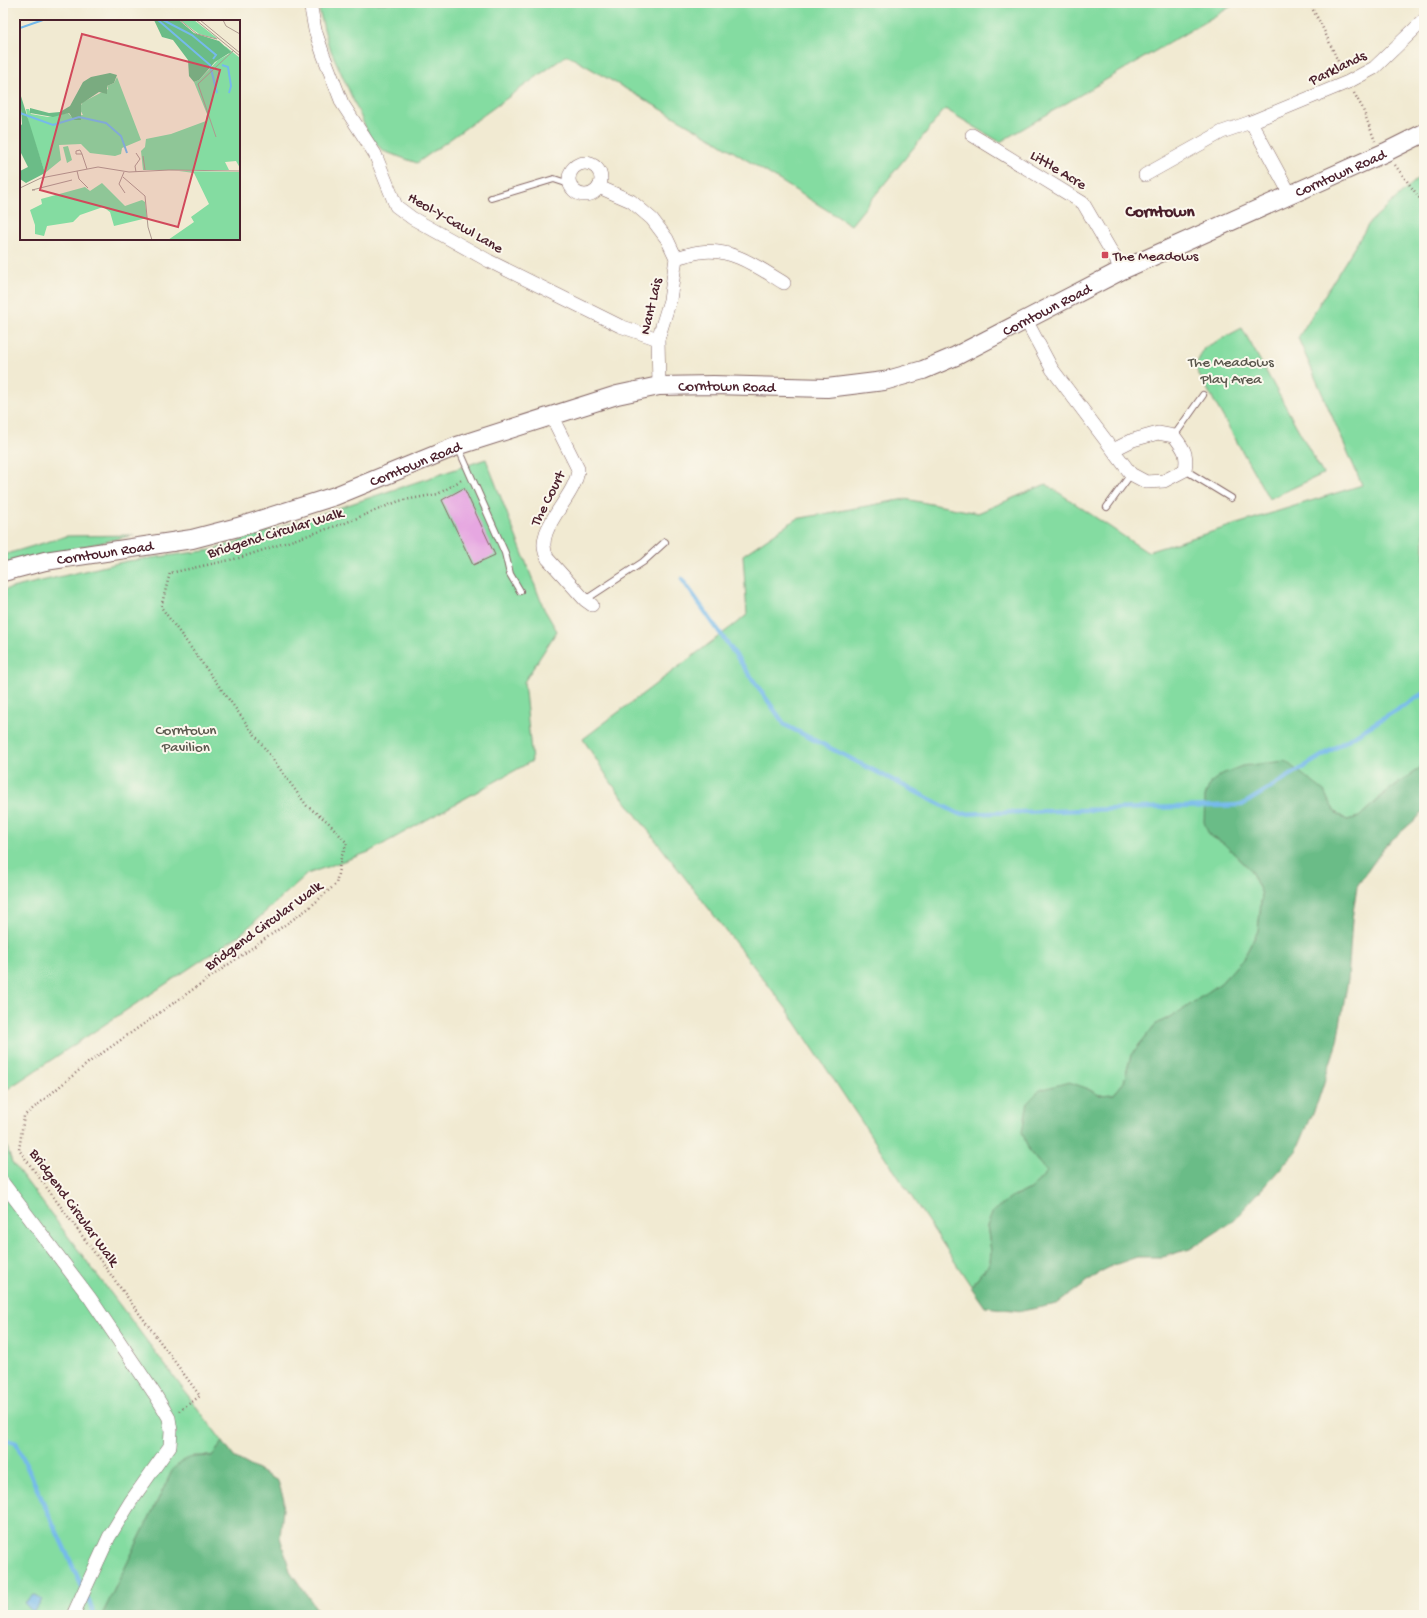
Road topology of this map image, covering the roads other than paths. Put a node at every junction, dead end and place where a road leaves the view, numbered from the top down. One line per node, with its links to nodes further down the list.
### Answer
1 (310, 3): 15 (street, Heol-Y-Cawl Lane)
2 (1424, 20): 3 (street, Parklands)
3 (1251, 122): 6 (street, Parklands); 9 (street)
4 (1424, 133): 9 (main road, Corntown Road)
5 (972, 135): 12 (street, Little Acre)
6 (1145, 175)
7 (570, 184): 8 (street); 8 (street); 10 (lane)
8 (599, 187): 11 (street)
9 (1290, 194): 12 (main road, Corntown Road)
10 (491, 198)
11 (676, 258): 13 (street); 15 (street, Nant Lais)
12 (1122, 270): 14 (main road, Corntown Road)
13 (784, 283)
14 (1026, 320): 16 (main road, Corntown Road); 21 (street)
15 (658, 339): 16 (street, Nant Lais)
16 (659, 386): 18 (main road, Corntown Road)
17 (1203, 395): 19 (lane)
18 (552, 417): 20 (main road, Corntown Road); 29 (street, The Court)
19 (1174, 436): 21 (street); 22 (street)
20 (457, 446): 27 (main road, Corntown Road); 28 (lane)
21 (1114, 450): 23 (street)
22 (1185, 470): 23 (street); 24 (lane)
23 (1131, 474): 25 (lane)
24 (1231, 498)
25 (1107, 507)
26 (665, 542): 29 (lane)
27 (3, 572)
28 (520, 591)
29 (588, 603)
30 (3, 1183): 31 (street)
31 (73, 1615)

